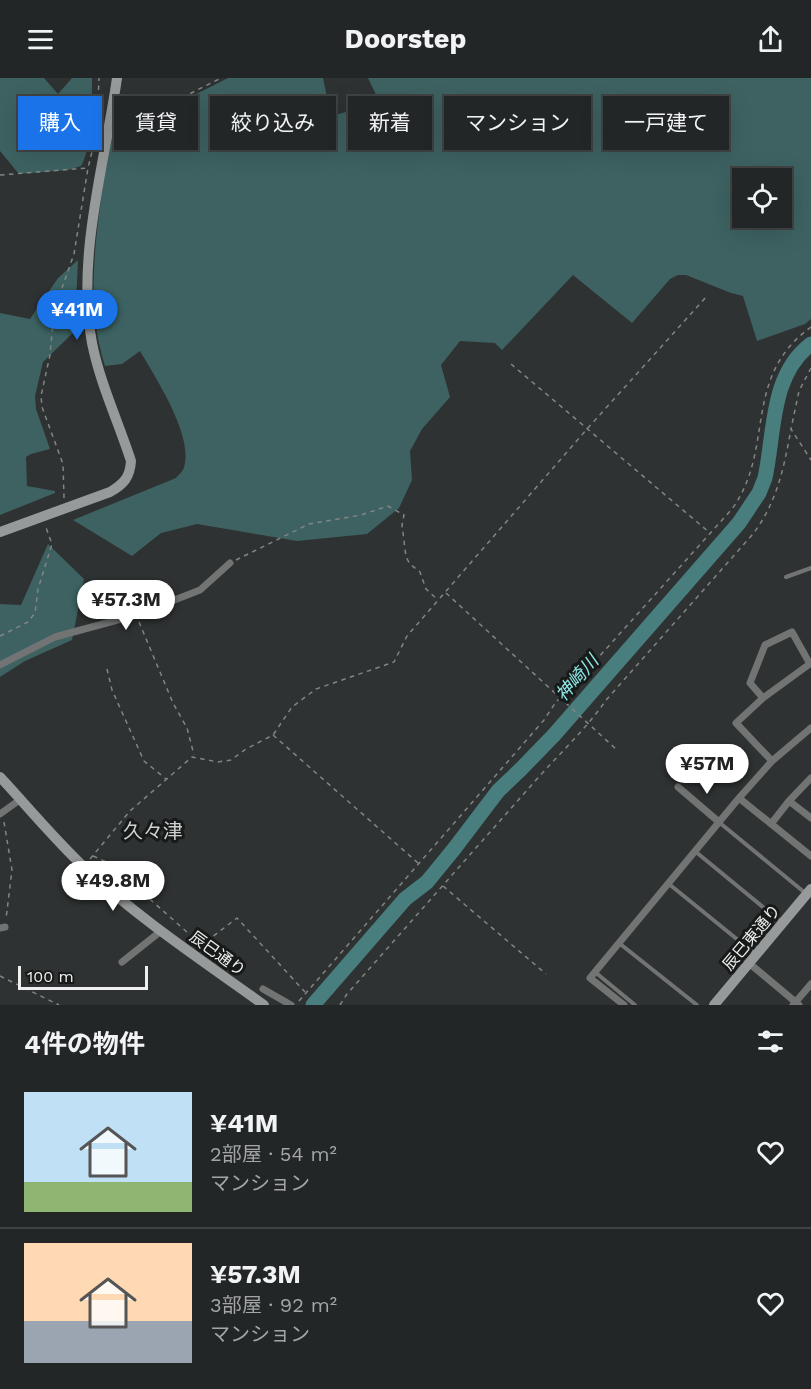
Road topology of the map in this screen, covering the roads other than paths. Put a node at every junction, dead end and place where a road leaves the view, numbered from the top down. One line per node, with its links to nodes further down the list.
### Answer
1 (117, 78): 2 (street)
2 (0, 532)
3 (230, 563): 7 (street)
4 (811, 568): 5 (lane)
5 (786, 577)
6 (810, 664): 8 (street); 8 (street)
7 (0, 665)
8 (763, 698): 10 (street)
9 (811, 728): 10 (street)
10 (772, 761): 14 (street)
11 (0, 777): 15 (street, 辰巳通り)
12 (811, 778): 16 (street)
13 (678, 787): 19 (street)
14 (739, 798): 19 (street); 20 (street)
15 (21, 799): 17 (street); 26 (street, 辰巳通り)
16 (789, 801): 18 (street); 20 (street)
17 (1, 813)
18 (811, 819)
19 (719, 822): 21 (street); 24 (lane)
20 (771, 824): 22 (street)
21 (695, 851): 23 (street); 25 (lane)
22 (811, 856)
23 (669, 883): 27 (street); 28 (lane)
24 (809, 892): 25 (street, 辰巳東通り)
25 (782, 923): 28 (street, 辰巳東通り)
26 (161, 931): 29 (street); 34 (street, 辰巳通り)
27 (619, 943): 30 (street); 38 (lane)
28 (752, 959): 33 (street); 39 (street, 辰巳東通り)
29 (122, 962)
30 (595, 972): 36 (street); 37 (lane)
31 (811, 984): 33 (street)
32 (263, 989): 35 (street)
33 (796, 1004)
34 (264, 1005)
35 (291, 1005)
36 (624, 1005)
37 (635, 1005)
38 (697, 1005)
39 (714, 1005)

